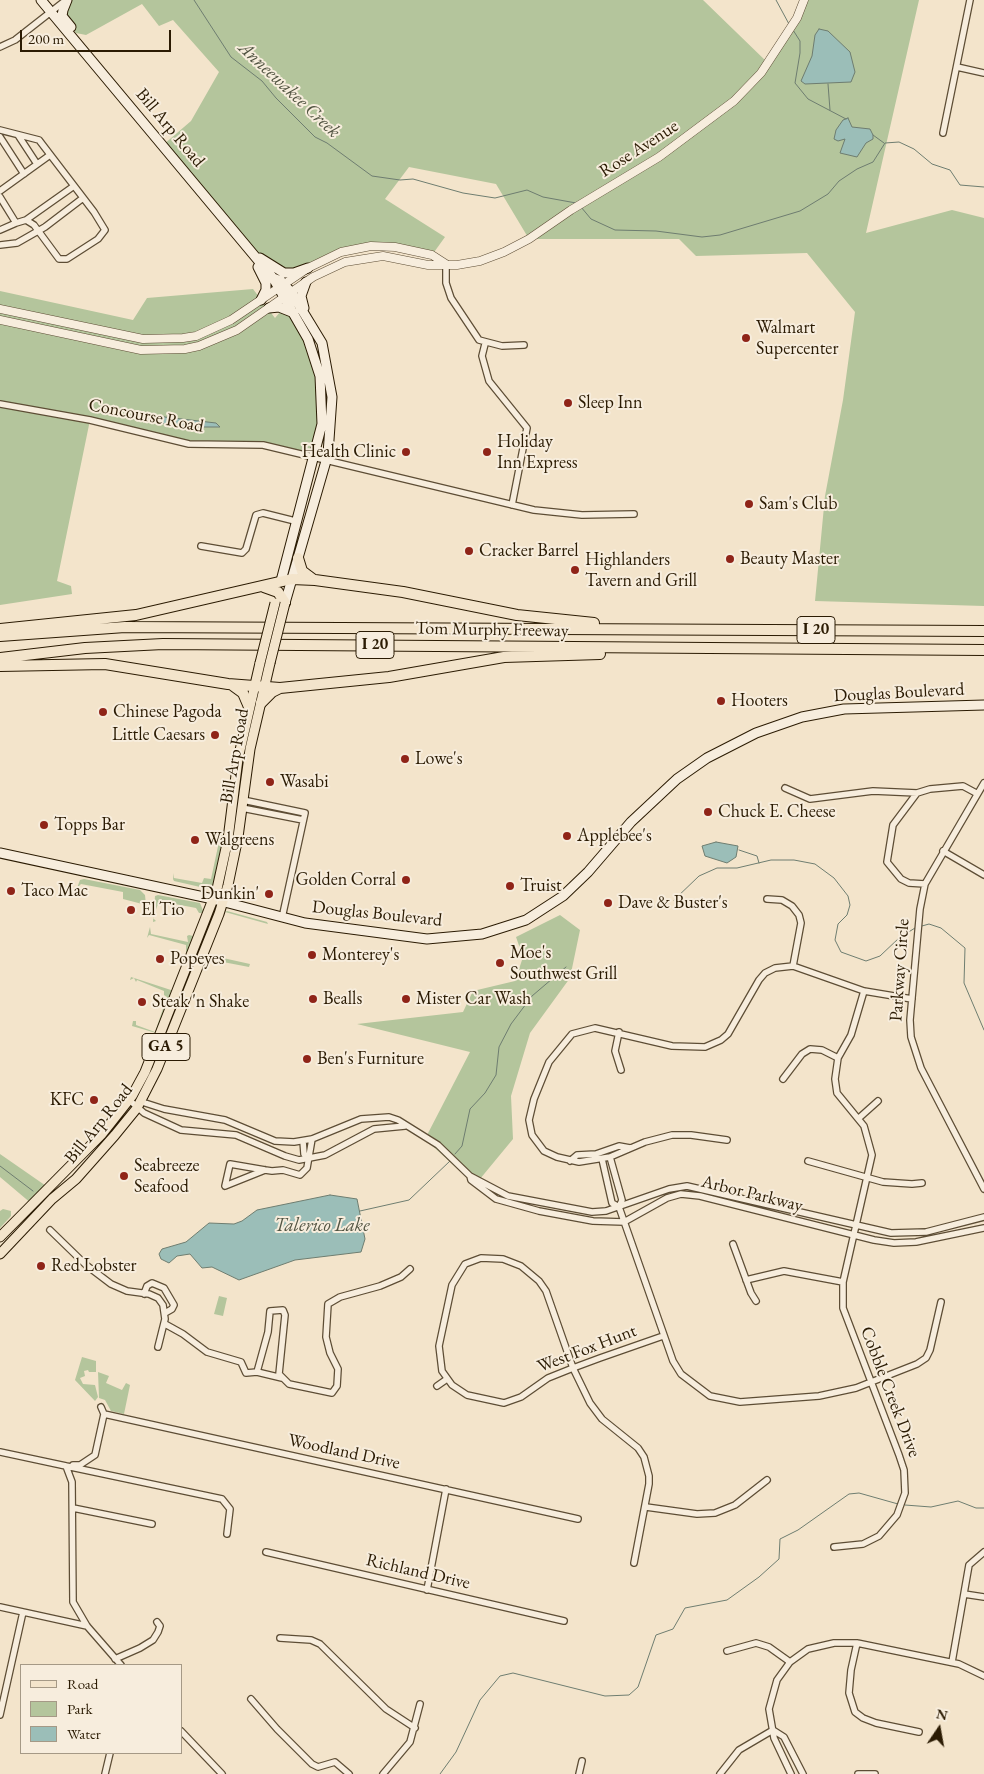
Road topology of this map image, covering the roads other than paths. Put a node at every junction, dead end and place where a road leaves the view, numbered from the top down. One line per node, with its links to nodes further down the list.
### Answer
1 (41, 0): 5 (main road, Bill Arp Road / GA 5)
2 (66, 0): 5 (street); 6 (main road)
3 (804, 0): 28 (street, Rose Avenue)
4 (970, 0): 8 (street)
5 (51, 12): 6 (main road, Bill Arp Road / GA 5); 7 (street)
6 (78, 45): 23 (main road, Bill Arp Road / GA 5)
7 (0, 47)
8 (957, 67): 9 (street); 11 (street)
9 (984, 73)
10 (0, 130): 12 (street)
11 (943, 133)
12 (18, 135): 14 (street); 15 (street)
13 (0, 136): 16 (street)
14 (50, 155): 15 (street); 17 (street)
15 (37, 164): 16 (street)
16 (24, 174): 18 (street)
17 (74, 186): 20 (street); 21 (street)
18 (0, 191)
19 (0, 197): 22 (street)
20 (83, 198): 25 (street); 25 (street)
21 (26, 220): 22 (street); 25 (street)
22 (16, 223): 24 (street)
23 (228, 224): 27 (main road, Bill Arp Road / GA 5); 33 (main road)
24 (0, 230)
25 (38, 230): 26 (street)
26 (0, 245)
27 (254, 254): 29 (main road); 31 (main road, Bill Arp Road / GA 5)
28 (446, 264): 29 (street, Rose Avenue); 30 (street, Rose Avenue); 39 (street)
29 (308, 268): 31 (street, Rose Avenue)
30 (306, 282): 32 (street, Rose Avenue); 37 (main road)
31 (281, 287): 32 (main road, Bill Arp Road / GA 5); 33 (street, Rose Avenue)
32 (288, 294): 34 (street, Rose Avenue); 36 (main road, Bill Arp Road / GA 5); 37 (main road, Bill Arp Road / GA 5)
33 (261, 300): 35 (street, Rose Avenue)
34 (269, 308): 36 (main road); 38 (street, Rose Avenue)
35 (0, 309)
36 (294, 313): 42 (main road, Bill Arp Road / GA 5)
37 (307, 318): 43 (main road, Bill Arp Road / GA 5)
38 (0, 320)
39 (485, 344): 40 (street); 44 (street)
40 (524, 345)
41 (0, 404): 42 (street, Concourse Road)
42 (315, 459): 43 (street, Concourse Road); 46 (main road, Bill Arp Road / GA 5)
43 (325, 462): 44 (street, Concourse Road); 48 (main road, Bill Arp Road / GA 5)
44 (512, 505): 45 (street, Concourse Road)
45 (634, 514)
46 (296, 521): 47 (street); 51 (main road, Bill Arp Road / GA 5)
47 (201, 546)
48 (298, 558): 49 (main road, Bill Arp Road / GA 5); 50 (highway)
49 (292, 579): 50 (highway); 51 (highway); 54 (main road, Bill Arp Road / GA 5)
50 (315, 580): 56 (highway)
51 (281, 581): 52 (highway); 53 (main road, Bill Arp Road / GA 5)
52 (264, 586): 53 (highway); 55 (highway)
53 (278, 592): 54 (highway)
54 (280, 603): 64 (main road, Bill Arp Road / GA 5, bridge); 64 (main road, Bill Arp Road / GA 5, bridge)
55 (0, 629)
56 (647, 629): 57 (highway, Tom Murphy Freeway / I 20); 58 (highway, Tom Murphy Freeway / I 20)
57 (984, 631)
58 (0, 636)
59 (750, 649): 60 (highway, Tom Murphy Freeway / I 20); 61 (highway, Tom Murphy Freeway / I 20); 65 (highway)
60 (984, 650)
61 (0, 658)
62 (0, 666): 63 (highway)
63 (228, 684): 64 (highway); 68 (highway)
64 (259, 687): 65 (highway); 66 (main road, Bill Arp Road / GA 5); 68 (main road, Bill Arp Road / GA 5)
65 (280, 688): 66 (highway)
66 (261, 703): 73 (main road, Bill Arp Road / GA 5)
67 (984, 705): 82 (main road, Douglas Boulevard)
68 (250, 707): 79 (main road, Bill Arp Road / GA 5)
69 (984, 783): 72 (street, Parkway Circle)
70 (785, 788): 71 (street)
71 (917, 793): 72 (street); 78 (street)
72 (976, 793): 75 (street, Parkway Circle)
73 (242, 804): 74 (street); 74 (street); 81 (main road, Bill Arp Road / GA 5)
74 (303, 820): 82 (street)
75 (943, 851): 77 (street); 78 (street, Parkway Circle)
76 (0, 853): 79 (main road, Douglas Boulevard)
77 (984, 875)
78 (924, 884): 85 (street, Parkway Circle)
79 (213, 899): 81 (main road, Douglas Boulevard); 91 (main road, Bill Arp Road / GA 5)
80 (767, 899): 83 (street)
81 (223, 902): 82 (main road, Douglas Boulevard); 91 (main road, Bill Arp Road / GA 5)
82 (282, 918)
83 (793, 966): 84 (street); 86 (street)
84 (864, 991): 85 (street); 87 (street)
85 (912, 998): 107 (street, Parkway Circle)
86 (619, 1032): 88 (street); 101 (street)
87 (838, 1058): 89 (street); 92 (street, Cobble Creek Drive)
88 (621, 1070)
89 (784, 1079)
90 (878, 1101): 92 (street)
91 (134, 1102): 96 (street, Arbor Parkway); 99 (street); 108 (main road, Bill Arp Road / GA 5); 111 (main road, Bill Arp Road / GA 5)
92 (859, 1118): 105 (street, Cobble Creek Drive)
93 (405, 1126): 94 (street, Arbor Parkway); 99 (street); 104 (street, Arbor Parkway)
94 (312, 1139): 96 (street, Arbor Parkway); 99 (street)
95 (727, 1140): 97 (street)
96 (303, 1141): 99 (street)
97 (630, 1148): 98 (street); 101 (street)
98 (610, 1157): 100 (street); 109 (street)
99 (309, 1159): 103 (street)
100 (602, 1159): 101 (street); 109 (street)
101 (570, 1161)
102 (808, 1161): 105 (street)
103 (265, 1170): 103 (street)
104 (470, 1176): 109 (street, Arbor Parkway); 112 (street, Arbor Parkway)
105 (868, 1177): 106 (street); 113 (street, Cobble Creek Drive)
106 (922, 1183)
107 (984, 1189)
108 (44, 1193): 111 (main road); 117 (main road, Bill Arp Road / GA 5)
109 (619, 1207): 112 (street); 113 (street, Arbor Parkway)
110 (984, 1218): 113 (street, Arbor Parkway)
111 (36, 1222): 119 (main road, Bill Arp Road / GA 5)
112 (624, 1222): 116 (street, Arbor Parkway); 128 (street)
113 (856, 1224): 116 (street, Cobble Creek Drive)
114 (984, 1228): 116 (street, Arbor Parkway)
115 (50, 1230): 123 (street)
116 (854, 1235): 122 (street, Cobble Creek Drive)
117 (0, 1237)
118 (732, 1244): 121 (street)
119 (0, 1254)
120 (410, 1269): 132 (street)
121 (746, 1280): 122 (street); 124 (street)
122 (843, 1282): 134 (street, Cobble Creek Drive)
123 (144, 1294): 126 (street); 126 (street)
124 (756, 1300)
125 (941, 1302): 134 (street)
126 (165, 1313): 127 (street)
127 (165, 1324): 129 (street); 131 (street)
128 (663, 1336): 130 (street, West Fox Hunt); 134 (street)
129 (158, 1347)
130 (573, 1368): 133 (street, West Fox Hunt); 133 (street); 142 (street)
131 (257, 1372): 132 (street); 132 (street)
132 (282, 1378)
133 (447, 1379): 135 (street)
134 (871, 1382): 147 (street, Cobble Creek Drive)
135 (437, 1386)
136 (102, 1407): 137 (street)
137 (104, 1414): 139 (street); 141 (street, Woodland Drive)
138 (0, 1452): 139 (street)
139 (66, 1466): 143 (street); 146 (street)
140 (767, 1480): 142 (street)
141 (446, 1489): 144 (street, Woodland Drive); 151 (street)
142 (646, 1507): 150 (street)
143 (73, 1508): 145 (street); 158 (street)
144 (578, 1519)
145 (152, 1524)
146 (227, 1534)
147 (834, 1547)
148 (266, 1552): 151 (street, Richland Drive)
149 (984, 1552): 152 (street)
150 (634, 1564)
151 (427, 1590): 156 (street, Richland Drive)
152 (964, 1594): 153 (street); 164 (street)
153 (984, 1597)
154 (0, 1607): 155 (street)
155 (23, 1612): 158 (street); 169 (street)
156 (564, 1621)
157 (157, 1622): 162 (street)
158 (87, 1626): 162 (street)
159 (280, 1638): 170 (street)
160 (857, 1643): 163 (street); 164 (street); 173 (street)
161 (727, 1651): 163 (street)
162 (115, 1659): 165 (street)
163 (790, 1662): 171 (street)
164 (952, 1662): 166 (street)
165 (120, 1664)
166 (984, 1676)
167 (251, 1699): 178 (street)
168 (420, 1704): 170 (street)
169 (0, 1715)
170 (414, 1728): 179 (street)
171 (773, 1730): 181 (street); 182 (street); 183 (street)
172 (182, 1732): 177 (street)
173 (919, 1732)
174 (110, 1754): 176 (street)
175 (582, 1761): 180 (street)
176 (105, 1774)
177 (222, 1774)
178 (349, 1774)
179 (382, 1774)
180 (579, 1774)
181 (720, 1774)
182 (791, 1774)
183 (803, 1774)
184 (858, 1774): 185 (street)
185 (876, 1774)

